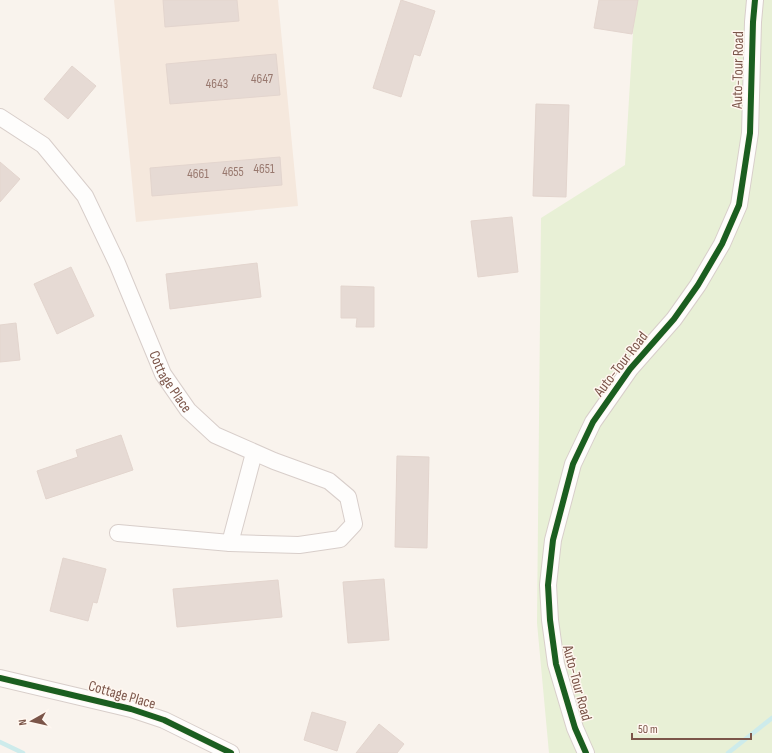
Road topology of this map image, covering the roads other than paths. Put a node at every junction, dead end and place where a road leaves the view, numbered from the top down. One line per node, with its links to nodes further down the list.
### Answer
1 (755, 0): 8 (street, Auto-Tour Road)
2 (0, 117): 3 (street, Cottage Place)
3 (254, 453): 5 (street); 5 (street, Cottage Place)
4 (118, 533): 5 (street, Cottage Place)
5 (230, 543)
6 (0, 678): 7 (street, Cottage Place)
7 (231, 753)
8 (586, 753)

